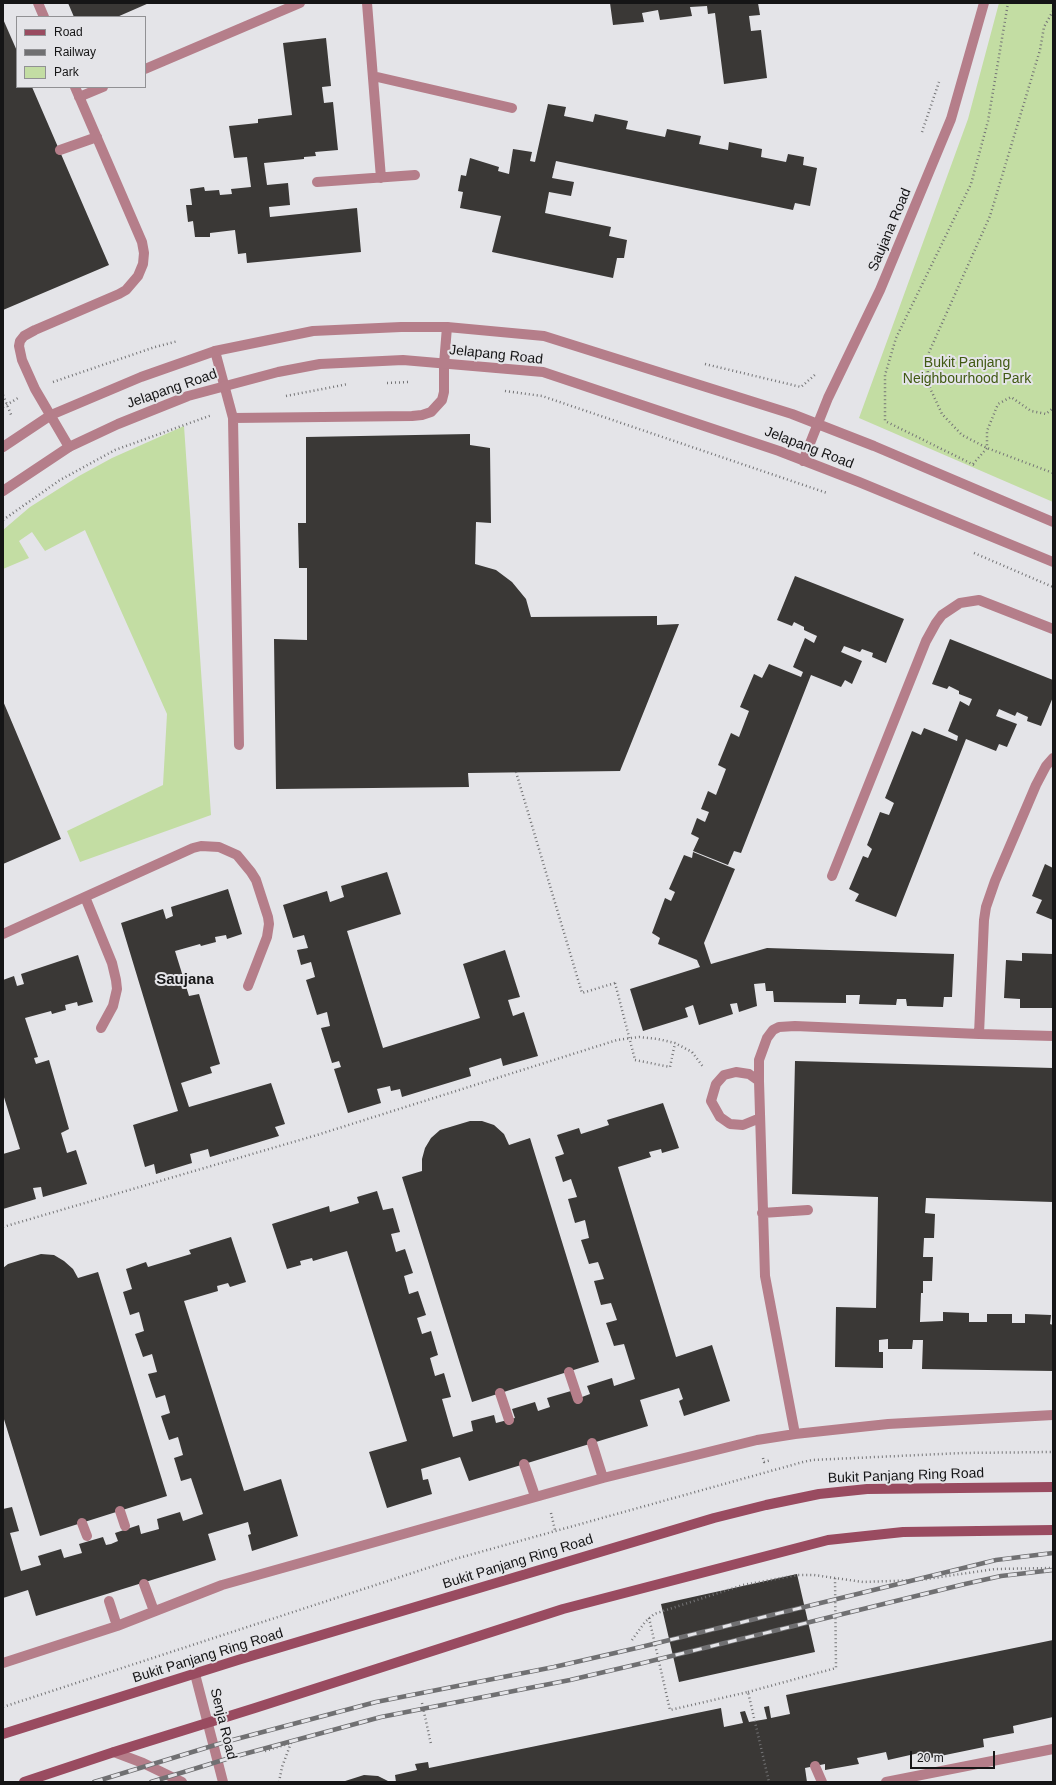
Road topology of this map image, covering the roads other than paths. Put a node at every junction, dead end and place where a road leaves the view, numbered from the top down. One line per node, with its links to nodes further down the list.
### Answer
1 (38, 3): 5 (street)
2 (300, 3): 6 (street)
3 (367, 3): 7 (street)
4 (984, 3): 23 (street, Saujana Road)
5 (44, 16)
6 (146, 69)
7 (373, 76): 11 (street); 15 (street)
8 (75, 88): 10 (street)
9 (101, 88): 10 (street)
10 (79, 97): 12 (street)
11 (512, 108)
12 (96, 137): 13 (street); 22 (street)
13 (60, 150)
14 (415, 175): 15 (street)
15 (381, 178): 16 (street)
16 (316, 182)
17 (447, 327): 18 (street, Jelapang Road); 19 (street); 23 (street, Jelapang Road)
18 (215, 351): 20 (street); 22 (street, Jelapang Road)
19 (444, 364): 20 (street, Jelapang Road); 21 (street); 26 (street, Jelapang Road)
20 (226, 385): 21 (street); 25 (street, Jelapang Road)
21 (232, 413): 31 (street)
22 (51, 415): 24 (street, Jelapang Road); 25 (street)
23 (818, 423): 26 (street, Saujana Road); 28 (street, Jelapang Road)
24 (3, 447)
25 (69, 447): 27 (street, Jelapang Road)
26 (803, 461): 29 (street, Jelapang Road)
27 (3, 491)
28 (1053, 522)
29 (1053, 562)
30 (1053, 628): 33 (street)
31 (239, 745)
32 (1053, 758): 38 (street)
33 (832, 876)
34 (85, 897): 35 (street); 36 (street); 37 (street)
35 (3, 934)
36 (248, 986)
37 (101, 1028)
38 (979, 1034): 39 (street); 40 (street)
39 (1053, 1036)
40 (759, 1081): 41 (street); 41 (street)
41 (760, 1118): 43 (street)
42 (808, 1210): 43 (street)
43 (762, 1213): 49 (street)
44 (569, 1372): 46 (street)
45 (500, 1393): 48 (street)
46 (578, 1398)
47 (1053, 1415): 49 (street)
48 (509, 1420)
49 (795, 1434): 52 (street)
50 (592, 1443): 52 (street)
51 (524, 1464): 54 (street)
52 (603, 1478): 54 (street)
53 (1053, 1487): 65 (main road, Bukit Panjang Ring Road)
54 (535, 1496): 62 (street)
55 (120, 1511): 57 (street)
56 (82, 1523): 59 (street)
57 (125, 1526)
58 (1053, 1530): 66 (main road)
59 (87, 1536)
60 (144, 1584): 62 (street)
61 (109, 1601): 63 (street)
62 (154, 1611): 63 (street)
63 (117, 1626): 64 (street)
64 (3, 1663)
65 (195, 1674): 66 (street, Senja Road); 67 (main road, Bukit Panjang Ring Road)
66 (208, 1722): 69 (main road); 73 (street, Senja Road)
67 (3, 1734)
68 (1053, 1749): 75 (street)
69 (114, 1752): 71 (main road); 72 (street)
70 (815, 1766): 74 (street)
71 (24, 1782)
72 (182, 1782)
73 (223, 1782)
74 (822, 1782)
75 (886, 1782)

